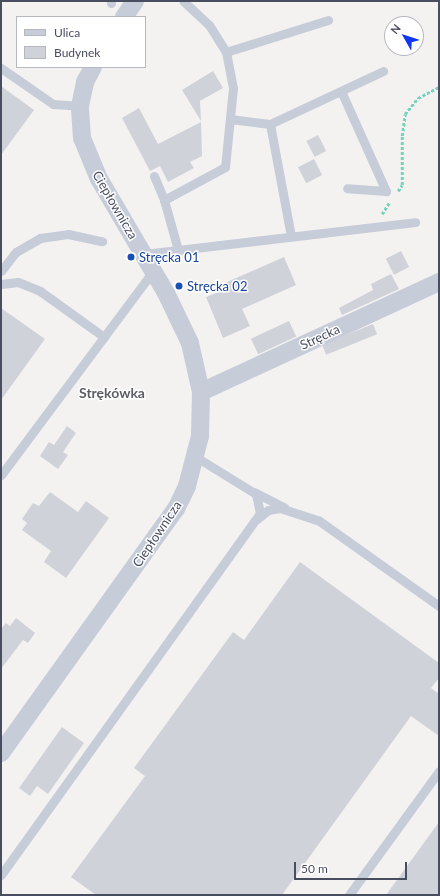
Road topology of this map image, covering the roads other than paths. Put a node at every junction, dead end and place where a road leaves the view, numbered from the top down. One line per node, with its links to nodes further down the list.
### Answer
1 (135, 1): 3 (street)
2 (183, 1): 5 (lane)
3 (125, 16)
4 (328, 20): 5 (lane)
5 (226, 52): 11 (lane)
6 (1, 68): 10 (lane)
7 (92, 68): 10 (street, Ciepłownicza)
8 (383, 72): 9 (lane)
9 (341, 91): 12 (lane); 14 (lane)
10 (80, 106): 20 (street, Ciepłownicza)
11 (230, 119): 12 (lane); 15 (lane)
12 (270, 124): 17 (lane)
13 (154, 176): 15 (lane)
14 (347, 188)
15 (164, 200): 19 (lane)
16 (415, 222): 17 (lane)
17 (291, 236): 19 (lane)
18 (102, 241): 21 (lane)
19 (178, 250): 20 (lane)
20 (144, 254): 22 (street, Ciepłownicza)
21 (1, 271)
22 (153, 271): 25 (lane); 26 (street, Ciepłownicza)
23 (439, 282): 26 (street, Stręcka)
24 (1, 284): 25 (lane)
25 (104, 337): 28 (lane)
26 (201, 392): 27 (street, Ciepłownicza)
27 (196, 457): 29 (lane); 33 (street, Ciepłownicza)
28 (1, 475)
29 (253, 492): 30 (lane); 31 (lane)
30 (289, 510): 31 (lane); 32 (lane)
31 (256, 519): 35 (lane)
32 (439, 606)
33 (1, 753)
34 (439, 771): 36 (lane)
35 (1, 875)
36 (349, 895)

